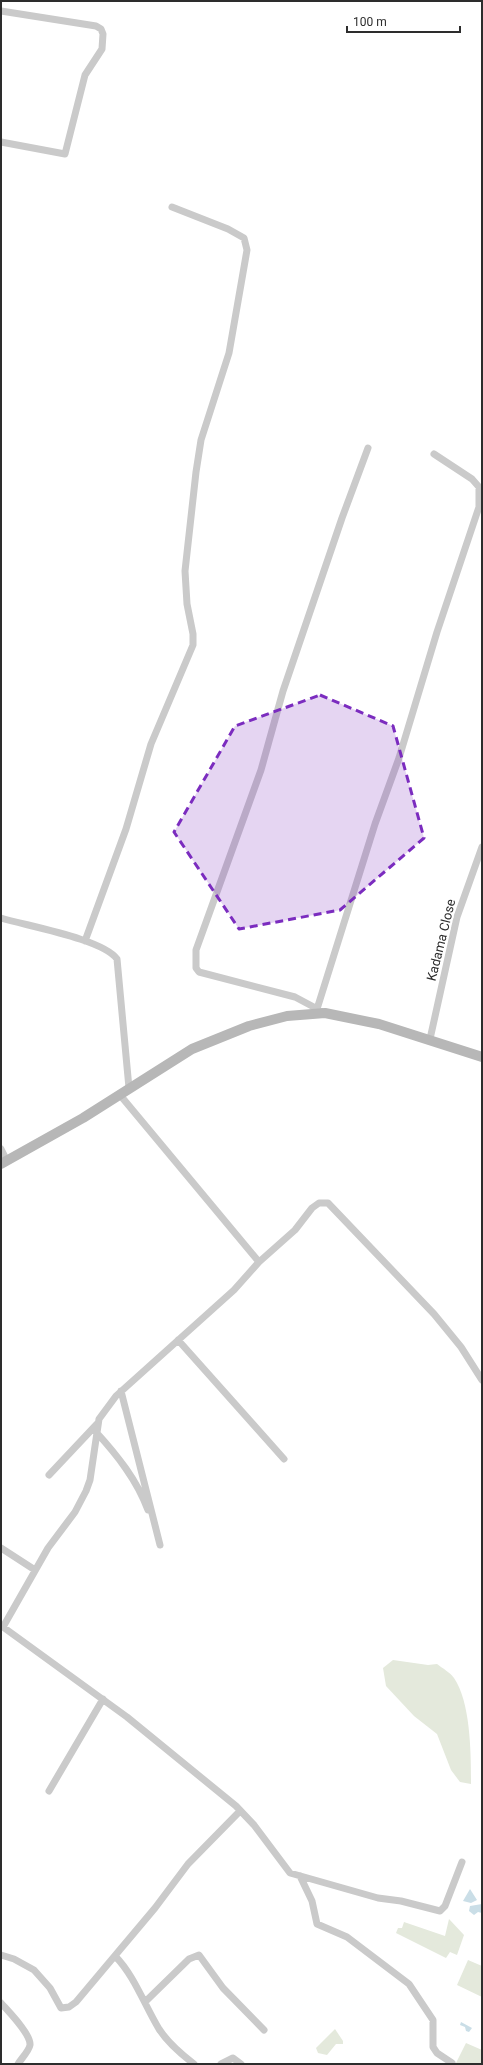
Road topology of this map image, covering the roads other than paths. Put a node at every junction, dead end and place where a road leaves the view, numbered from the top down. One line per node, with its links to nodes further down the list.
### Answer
1 (1, 11): 2 (street)
2 (1, 142)
3 (172, 207): 8 (street)
4 (368, 448): 9 (street)
5 (434, 454): 9 (street)
6 (482, 847): 10 (street, Kadama Close)
7 (1, 918): 8 (street)
8 (85, 941): 12 (street)
9 (321, 1011): 10 (street); 12 (street)
10 (430, 1039): 11 (street)
11 (482, 1057)
12 (129, 1088): 13 (street)
13 (120, 1095): 15 (street); 16 (street)
14 (1, 1149): 15 (street)
15 (4, 1162)
16 (259, 1262): 17 (street); 18 (street)
17 (178, 1340): 19 (street); 22 (street)
18 (482, 1380)
19 (121, 1391): 20 (street); 21 (street)
20 (97, 1424): 21 (street); 23 (street)
21 (96, 1432): 25 (street)
22 (284, 1459)
23 (49, 1475)
24 (1, 1548): 25 (street)
25 (36, 1570): 26 (street)
26 (2, 1628): 27 (street)
27 (103, 1699): 28 (street); 29 (street)
28 (49, 1791)
29 (240, 1810): 31 (street); 32 (street)
30 (462, 1862): 31 (street)
31 (300, 1876): 37 (street)
32 (115, 1956): 33 (street); 34 (street)
33 (2, 1957)
34 (146, 2002): 36 (street); 39 (street)
35 (1, 2003): 38 (street)
36 (264, 2030)
37 (452, 2063)
38 (18, 2064)
39 (194, 2064)
40 (221, 2064): 41 (street)
41 (241, 2064)

